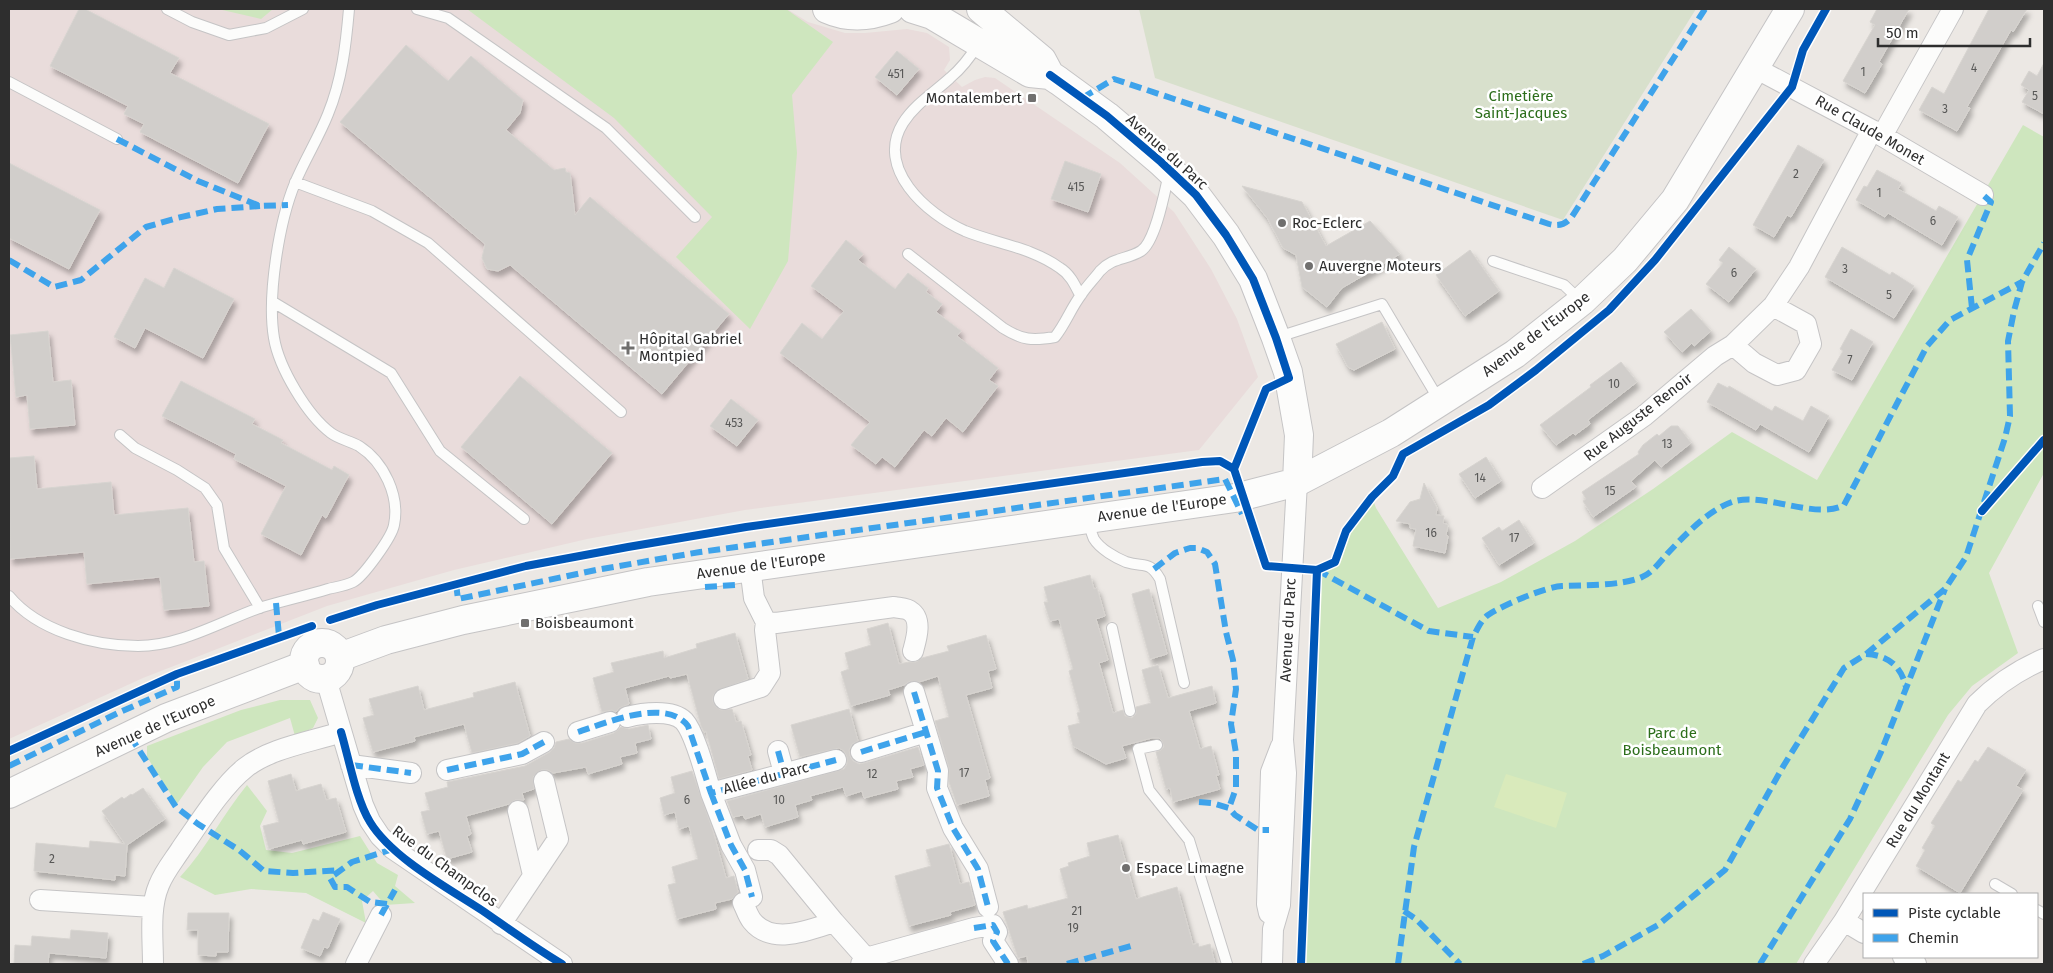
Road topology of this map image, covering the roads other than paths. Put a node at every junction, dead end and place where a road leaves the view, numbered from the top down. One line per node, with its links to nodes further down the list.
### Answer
1 (168, 9): 2 (lane)
2 (303, 9)
3 (349, 9): 19 (lane)
4 (417, 9): 21 (lane)
5 (827, 9): 6 (main road)
6 (890, 9)
7 (912, 9): 12 (main road, Avenue du Parc)
8 (981, 9): 11 (main road, Avenue du Parc)
9 (1790, 9): 13 (main road, Avenue de l'Europe)
10 (1953, 9): 16 (street, Rue Auguste Renoir)
11 (1000, 18): 14 (main road, Avenue du Parc)
12 (980, 42): 14 (main road, Avenue du Parc); 24 (lane)
13 (1755, 68): 16 (street, Rue Claude Monet); 25 (main road, Avenue de l'Europe)
14 (1050, 75): 18 (main road, Avenue du Parc)
15 (9, 82): 17 (lane)
16 (1877, 133): 20 (street, Rue Claude Monet); 27 (street, Rue Auguste Renoir)
17 (117, 139)
18 (1170, 170): 24 (lane); 28 (main road, Avenue du Parc)
19 (296, 182): 26 (lane); 31 (lane)
20 (1983, 196)
21 (694, 217)
22 (908, 254): 24 (lane)
23 (1493, 261): 25 (lane)
24 (1084, 291)
25 (1582, 301): 30 (main road, Avenue de l'Europe)
26 (273, 302): 35 (lane); 40 (lane)
27 (1773, 306): 29 (street, Rue Auguste Renoir); 29 (street)
28 (1276, 338): 30 (lane); 33 (main road, Avenue du Parc)
29 (1733, 346): 34 (street, Rue Auguste Renoir)
30 (1441, 403): 33 (main road, Avenue de l'Europe)
31 (621, 412)
32 (120, 435): 40 (lane)
33 (1297, 482): 36 (main road, Avenue de l'Europe); 86 (street, Avenue du Parc)
34 (1542, 488)
35 (524, 519)
36 (1087, 519): 37 (main road, Avenue de l'Europe); 47 (lane)
37 (750, 567): 41 (street); 46 (main road, Avenue de l'Europe)
38 (9, 596): 40 (lane)
39 (2038, 606): 42 (lane)
40 (260, 608)
41 (766, 622): 44 (street); 49 (street)
42 (2044, 622)
43 (1112, 628): 50 (lane)
44 (913, 651)
45 (2044, 659): 75 (street, Rue du Montant)
46 (324, 667): 51 (street, Rue du Champclos); 65 (main road, Avenue de l'Europe)
47 (1184, 683)
48 (914, 692): 53 (street)
49 (724, 699)
50 (1130, 711)
51 (341, 732): 59 (street, Rue du Champclos); 72 (street)
52 (578, 732): 64 (street, Allée du Parc)
53 (926, 732): 57 (street); 74 (street)
54 (544, 742): 60 (street)
55 (1157, 745): 85 (lane)
56 (778, 751): 62 (street)
57 (861, 752)
58 (836, 760): 62 (street, Allée du Parc)
59 (351, 765): 61 (street); 77 (street, Rue du Champclos)
60 (446, 770)
61 (411, 773)
62 (784, 773): 64 (street, Allée du Parc)
63 (544, 781): 68 (street)
64 (712, 793): 76 (street)
65 (9, 794)
66 (518, 811): 68 (street)
67 (758, 850): 76 (street)
68 (533, 875): 77 (street)
69 (1994, 884): 70 (lane)
70 (2010, 893)
71 (40, 900): 72 (street)
72 (153, 907): 81 (street)
73 (381, 915): 82 (street)
74 (980, 916): 80 (street); 84 (street)
75 (1844, 921): 78 (street); 87 (street, Rue du Montant)
76 (834, 922): 80 (street)
77 (501, 924): 83 (street, Rue du Champclos)
78 (1863, 932)
79 (1905, 958): 88 (street)
80 (863, 961)
81 (153, 964)
82 (356, 964)
83 (562, 964)
84 (1008, 964)
85 (1227, 964)
86 (1272, 964)
87 (1814, 964)
88 (1916, 964)

